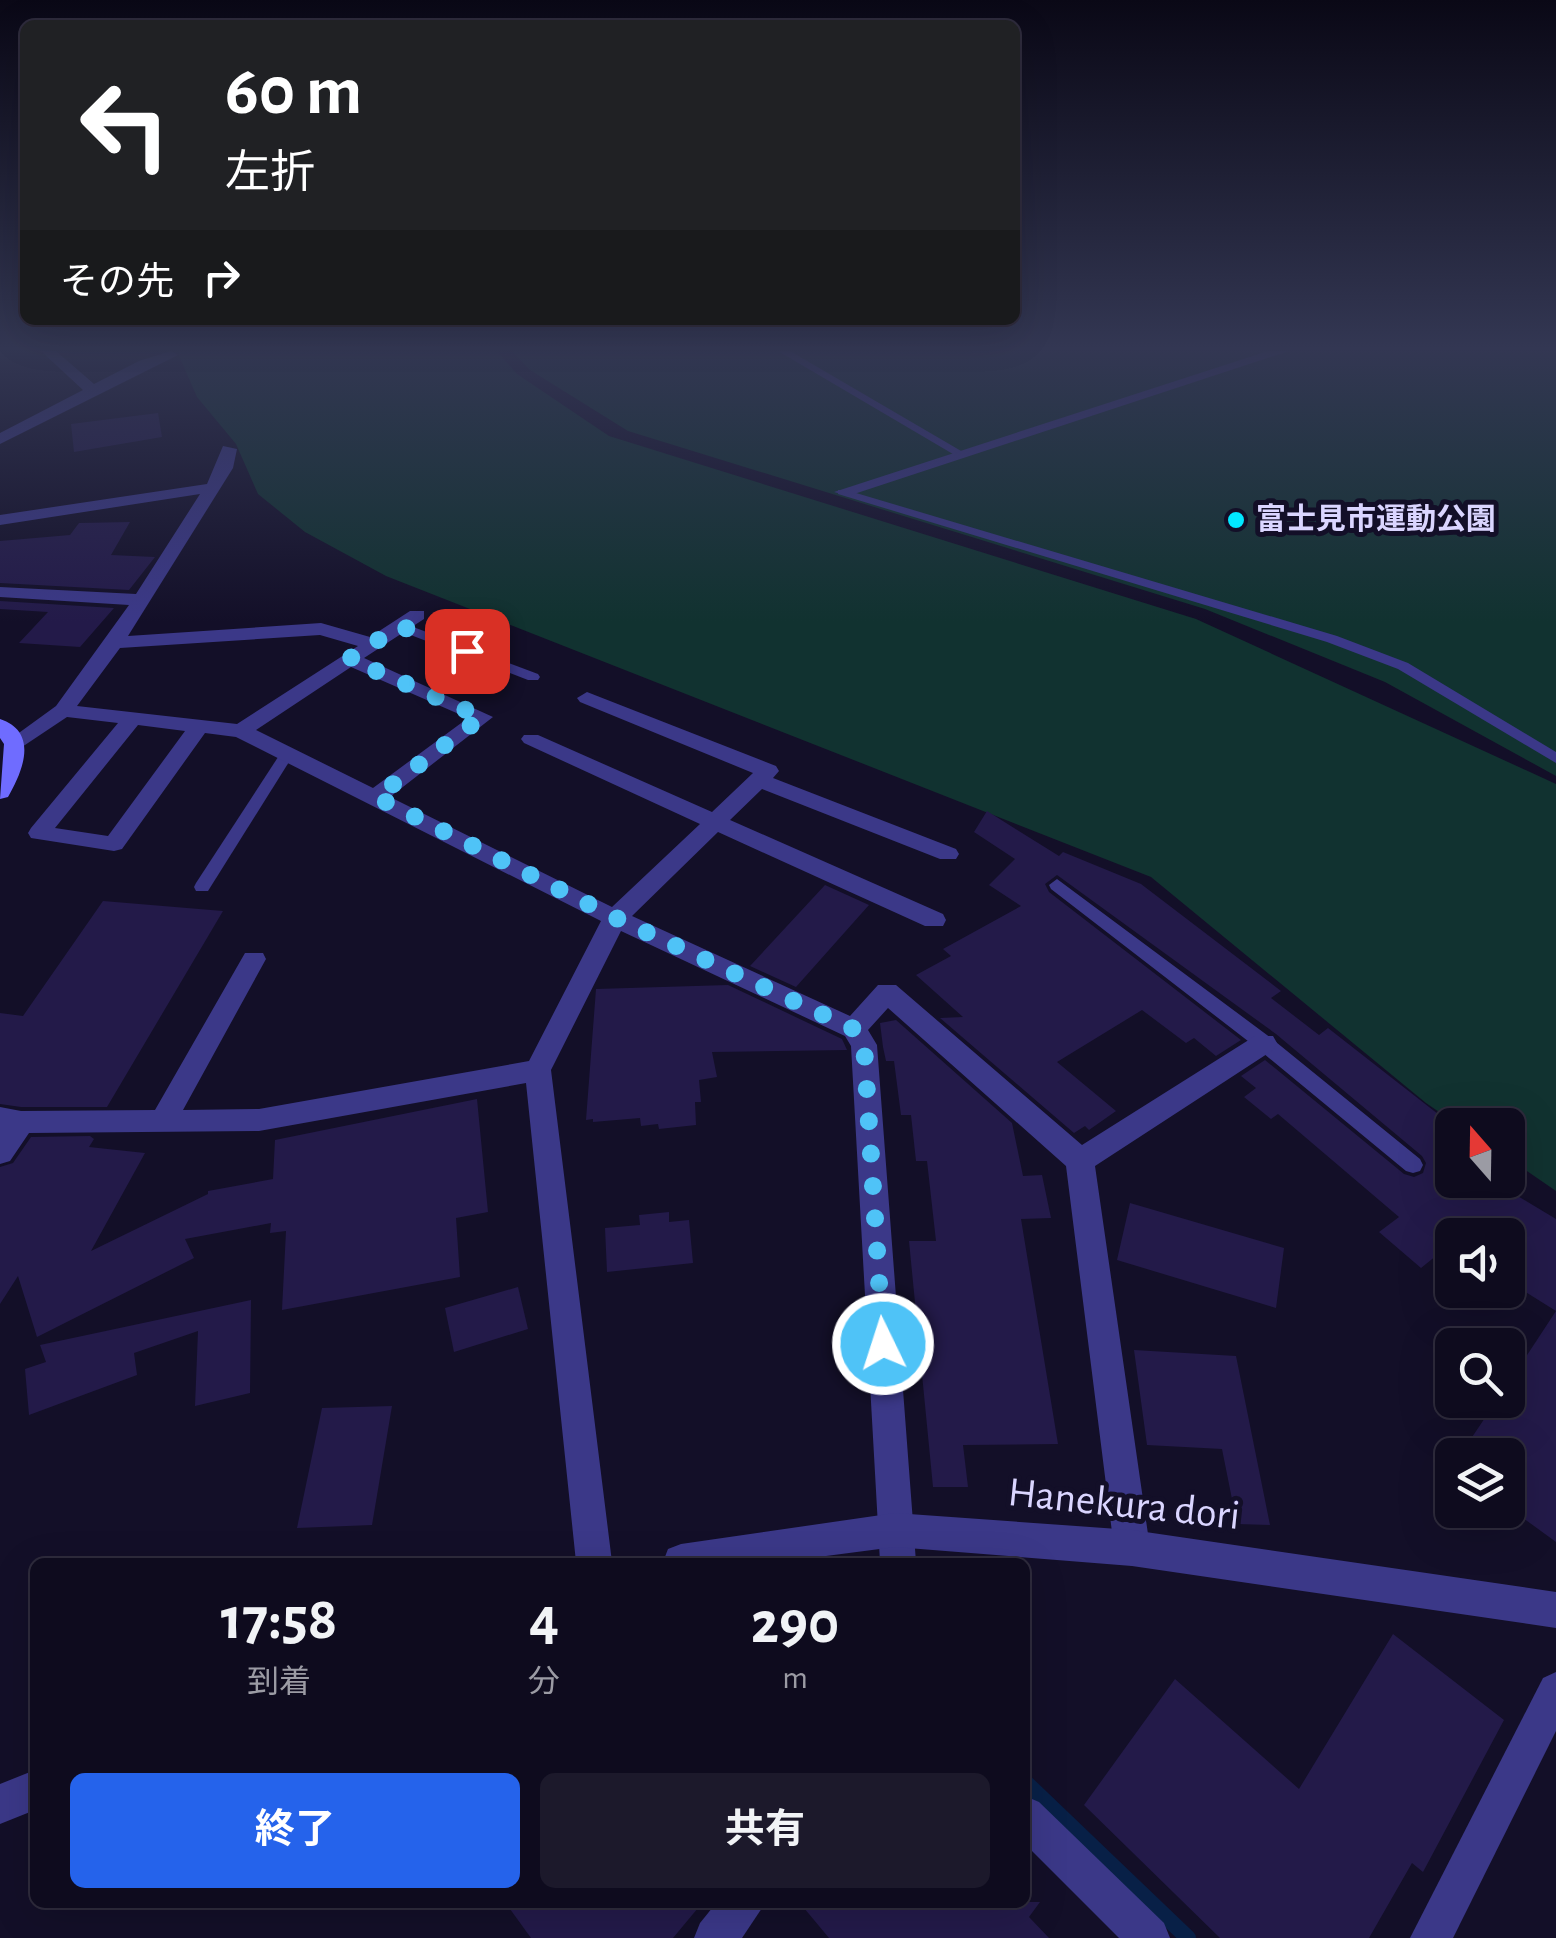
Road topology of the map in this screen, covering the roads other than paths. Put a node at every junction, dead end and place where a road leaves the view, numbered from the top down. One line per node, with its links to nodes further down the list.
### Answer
1 (939, 441): 4 (lane)
2 (1004, 441): 4 (street)
3 (228, 449): 5 (street)
4 (962, 455): 6 (street)
5 (210, 488): 7 (street); 9 (street)
6 (842, 492): 24 (lane)
7 (0, 520)
8 (0, 592): 9 (street)
9 (140, 600): 11 (street)
10 (409, 620): 12 (street); 14 (lane)
11 (114, 644): 12 (street); 16 (street)
12 (373, 644): 13 (street)
13 (349, 659): 20 (street); 27 (street)
14 (533, 676)
15 (587, 698): 25 (street)
16 (62, 710): 17 (street); 22 (street)
17 (133, 718): 19 (street); 19 (street)
18 (0, 725): 22 (main road)
19 (199, 726): 20 (street)
20 (241, 732): 23 (street)
21 (531, 739): 28 (street)
22 (16, 743): 26 (main road)
23 (287, 754): 27 (street); 31 (lane)
24 (1556, 758)
25 (759, 780): 28 (street); 29 (street)
26 (0, 792)
27 (376, 797): 32 (street)
28 (715, 822): 32 (street); 33 (street)
29 (948, 854)
30 (1056, 885): 36 (lane)
31 (202, 887)
32 (616, 918): 35 (street); 37 (street)
33 (934, 920)
34 (254, 959): 39 (street)
35 (854, 1029): 41 (street); 43 (street)
36 (1264, 1043): 41 (street); 42 (lane)
37 (538, 1070): 39 (street); 45 (street)
38 (10, 1120): 39 (street); 40 (street)
39 (162, 1123)
40 (0, 1152)
41 (1080, 1160): 44 (street)
42 (1412, 1165)
43 (896, 1546): 44 (street, Hanekura dori); 46 (street, Hanekura dori)
44 (1132, 1548): 47 (street, Hanekura dori)
45 (594, 1558)
46 (701, 1558)
47 (1556, 1610)
48 (1556, 1691): 55 (street)
49 (30, 1792): 50 (street)
50 (0, 1804)
51 (1030, 1821): 54 (street)
52 (740, 1908): 53 (street)
53 (716, 1938)
54 (1149, 1938)
55 (1431, 1938)

